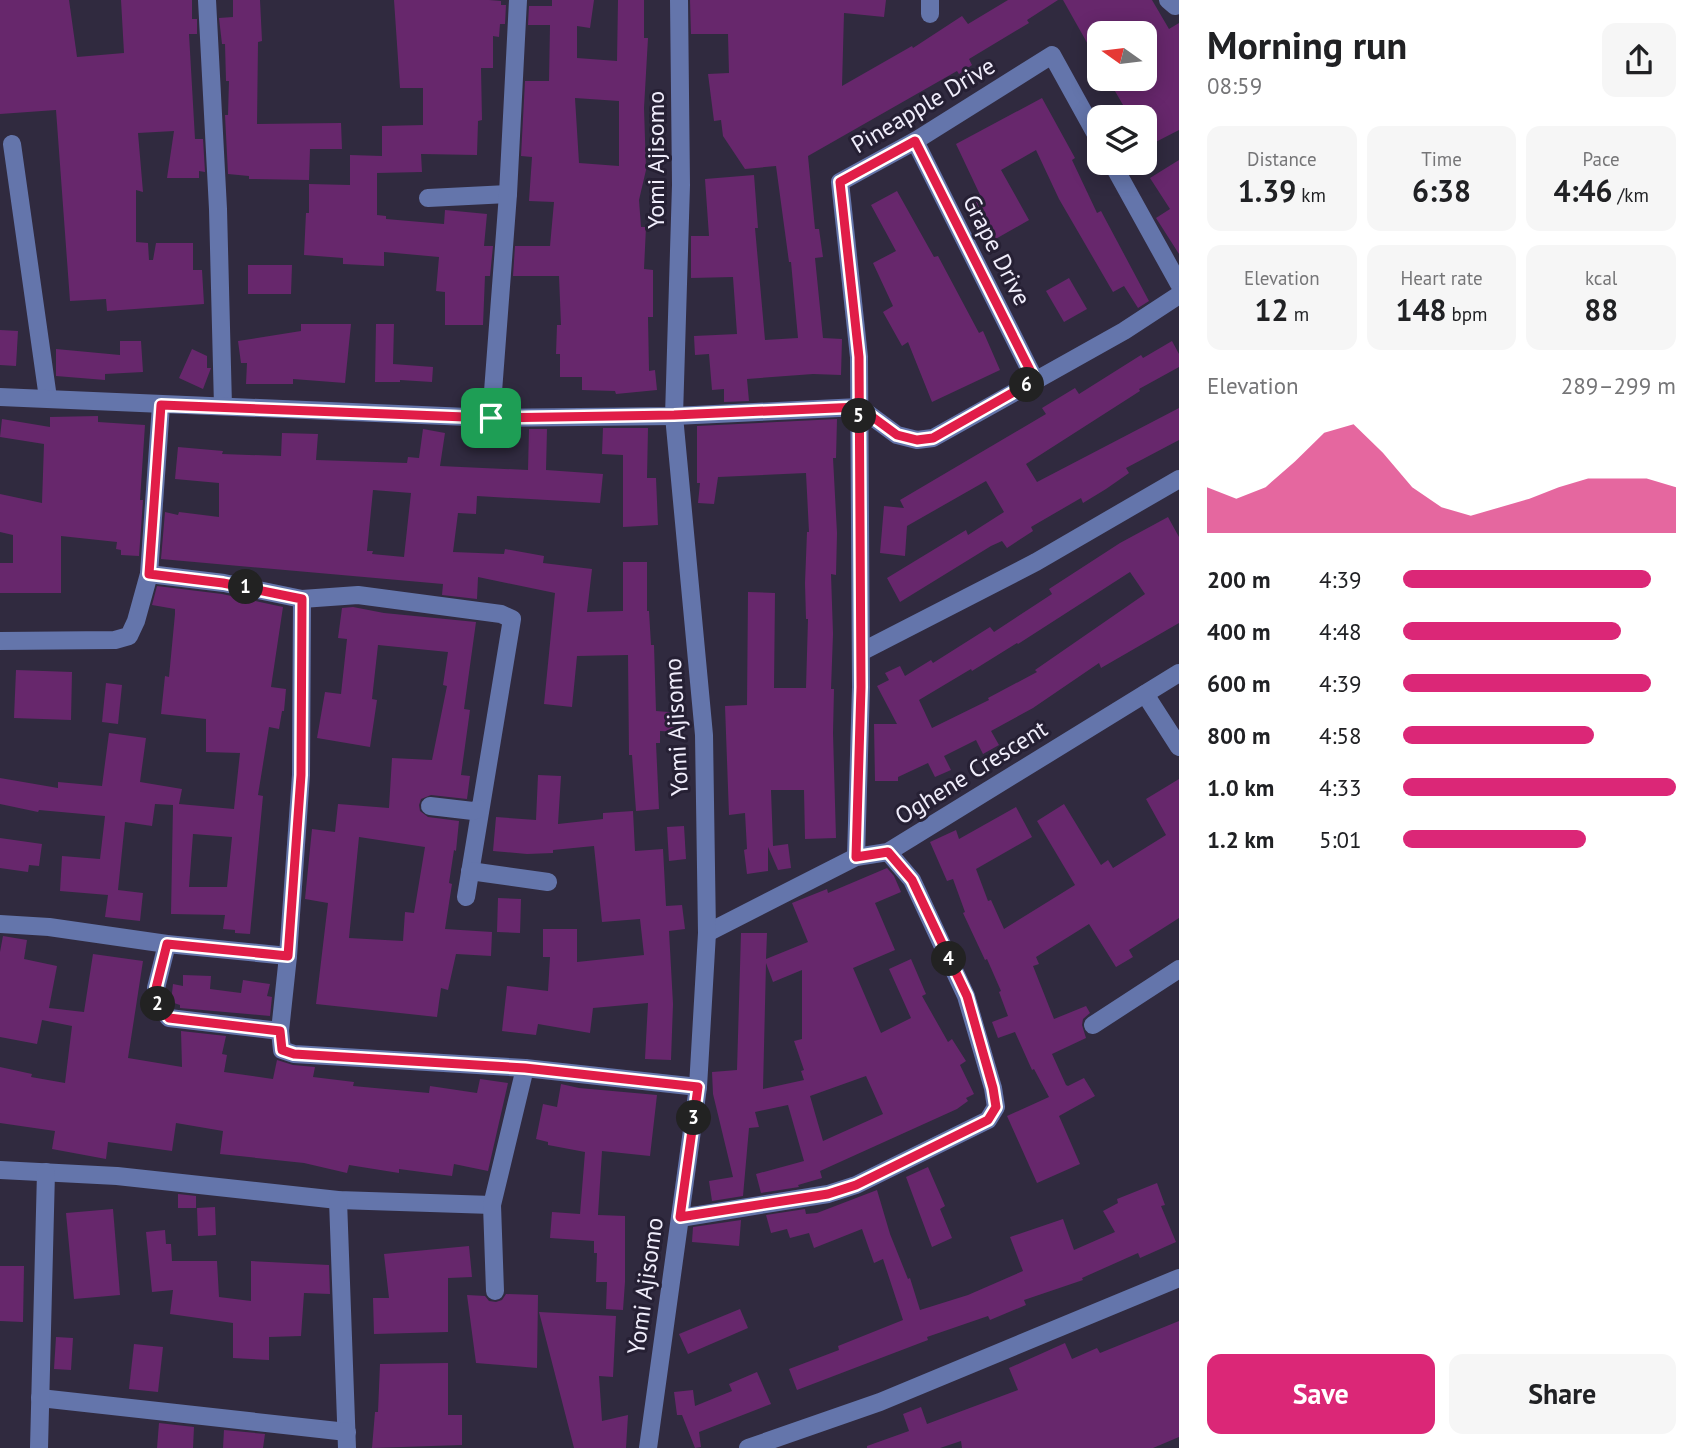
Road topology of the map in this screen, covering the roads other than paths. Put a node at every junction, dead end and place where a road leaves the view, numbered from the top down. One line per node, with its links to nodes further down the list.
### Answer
1 (206, 0): 18 (street)
2 (518, 0): 10 (street)
3 (678, 0): 20 (street, Yomi Ajisomo)
4 (1168, 0): 5 (street)
5 (1179, 5)
6 (1087, 118): 7 (street, Pineapple Drive)
7 (915, 141): 14 (street, Grape Drive); 19 (street, Pineapple Drive)
8 (12, 144): 16 (street)
9 (1119, 175): 12 (street)
10 (508, 194): 11 (street); 21 (street)
11 (428, 198)
12 (1179, 285)
13 (1179, 295): 14 (street)
14 (1035, 380): 19 (street)
15 (0, 397): 16 (street)
16 (48, 398): 17 (street)
17 (161, 405): 18 (street); 23 (street)
18 (223, 406): 21 (street)
19 (859, 407): 20 (street); 26 (street)
20 (674, 415): 21 (street); 38 (street, Yomi Ajisomo)
21 (491, 418)
22 (1179, 479): 26 (street)
23 (149, 574): 24 (street); 25 (street)
24 (302, 599): 31 (street); 40 (street)
25 (0, 641)
26 (861, 652): 33 (street)
27 (1179, 673): 28 (street, Oghene Crescent)
28 (1145, 694): 29 (street); 32 (street, Oghene Crescent)
29 (1179, 747)
30 (430, 806): 31 (street)
31 (479, 809): 34 (street)
32 (888, 852): 33 (street, Oghene Crescent); 50 (street)
33 (856, 857): 38 (street, Oghene Crescent)
34 (470, 871): 35 (street); 36 (street)
35 (548, 882)
36 (466, 897)
37 (0, 924): 39 (street)
38 (706, 933): 45 (street, Yomi Ajisomo)
39 (167, 944): 40 (street); 43 (street)
40 (288, 956): 43 (street)
41 (1179, 969): 42 (street)
42 (1093, 1025)
43 (280, 1031): 44 (street)
44 (525, 1068): 45 (street); 49 (street)
45 (698, 1087): 50 (street, Yomi Ajisomo)
46 (0, 1170): 47 (street)
47 (46, 1172): 48 (street); 53 (street)
48 (338, 1200): 49 (street); 54 (street)
49 (492, 1205): 52 (street)
50 (680, 1217): 56 (street, Yomi Ajisomo)
51 (1179, 1278): 57 (street)
52 (495, 1291)
53 (40, 1398): 54 (street); 55 (street)
54 (347, 1440)
55 (39, 1448)
56 (648, 1448)
57 (748, 1448)

